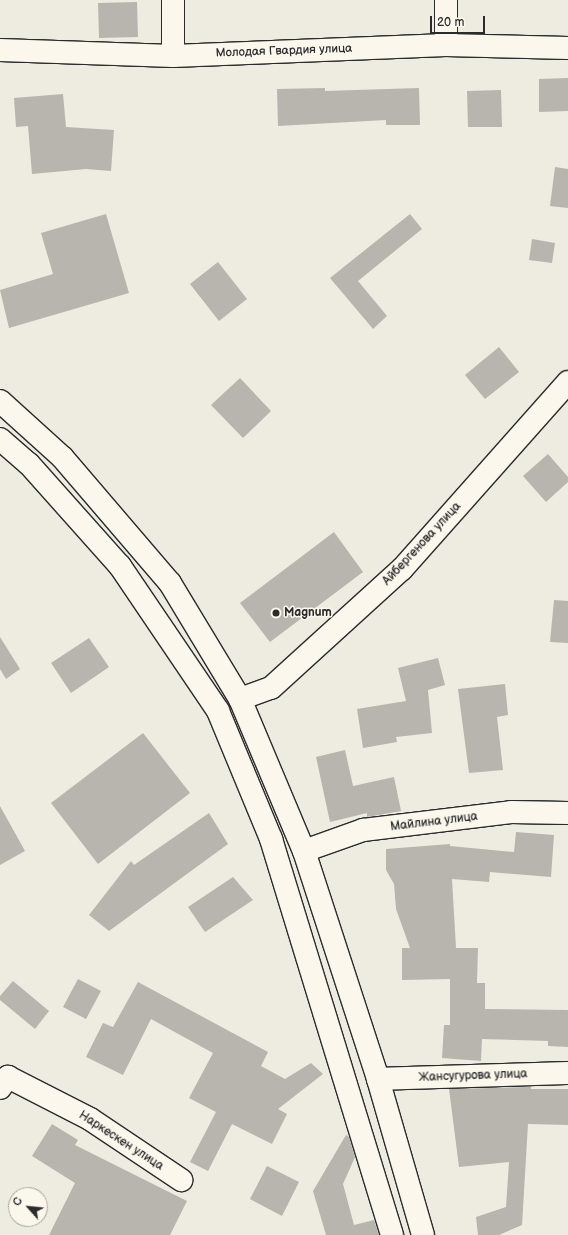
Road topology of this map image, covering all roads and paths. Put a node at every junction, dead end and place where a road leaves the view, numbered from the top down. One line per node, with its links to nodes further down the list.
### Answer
1 (173, 0): 6 (main road)
2 (446, 0): 3 (main road)
3 (446, 45): 4 (main road, Молодая Гвардия улица); 6 (main road, Молодая Гвардия улица)
4 (568, 48)
5 (0, 50): 6 (main road, Молодая Гвардия улица)
6 (173, 56)
7 (568, 382): 10 (main road, Айбергенова улица)
8 (0, 401): 10 (main road)
9 (0, 439): 17 (main road)
10 (240, 699): 12 (main road)
11 (568, 813): 12 (main road, Майлина улица)
12 (304, 851): 14 (main road)
13 (568, 1073): 14 (main road, Жансугурова улица)
14 (378, 1078): 18 (main road)
15 (0, 1088): 16 (main road, Наркескен улица)
16 (181, 1180)
17 (392, 1235)
18 (423, 1235)

